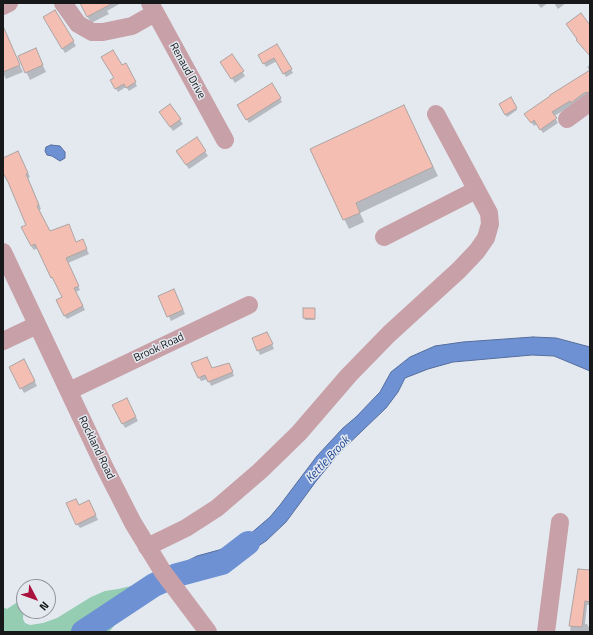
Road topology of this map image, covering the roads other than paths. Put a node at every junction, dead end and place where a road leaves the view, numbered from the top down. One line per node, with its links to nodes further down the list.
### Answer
1 (9, 3): 3 (street)
2 (64, 3): 4 (street)
3 (3, 6)
4 (152, 8): 8 (street, Renaud Drive)
5 (590, 102): 7 (street)
6 (436, 114): 9 (street)
7 (567, 119)
8 (225, 140)
9 (476, 190): 10 (street); 17 (street)
10 (384, 237)
11 (3, 252): 13 (street, Rockland Road)
12 (249, 305): 15 (street, Brook Road)
13 (37, 324): 14 (street); 15 (street, Rockland Road)
14 (3, 341)
15 (68, 391): 17 (street, Rockland Road)
16 (560, 522): 19 (street)
17 (147, 547): 18 (street, Rockland Road)
18 (208, 632)
19 (546, 632)

